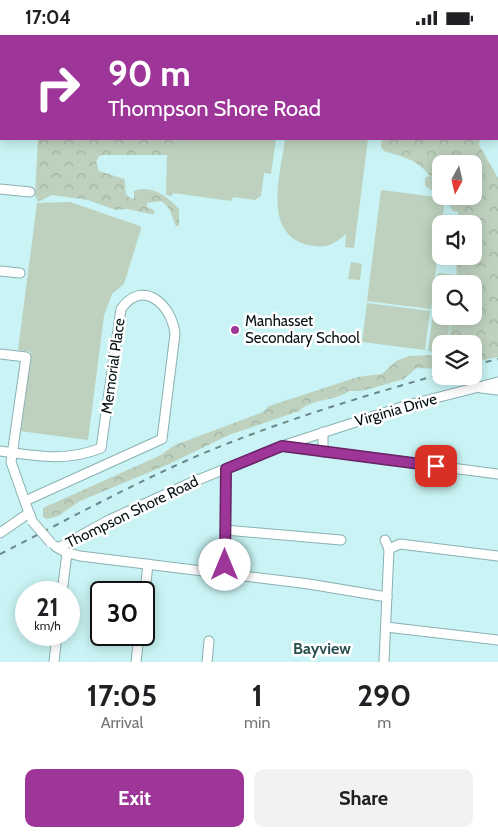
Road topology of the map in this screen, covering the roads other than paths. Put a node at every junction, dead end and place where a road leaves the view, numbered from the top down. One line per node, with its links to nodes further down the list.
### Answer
1 (0, 189): 2 (street)
2 (30, 193)
3 (0, 271): 4 (street)
4 (20, 273)
5 (0, 354): 13 (street)
6 (498, 382): 7 (street, Virginia Drive)
7 (467, 390): 8 (street); 9 (street, Virginia Drive)
8 (498, 390)
9 (324, 432): 10 (street, Virginia Drive); 12 (street)
10 (282, 446): 12 (street); 14 (street, Thompson Shore Road)
11 (0, 451): 13 (street, Memorial Place)
12 (323, 452): 15 (street)
13 (13, 453): 16 (street); 16 (street, Memorial Place)
14 (226, 469): 18 (street); 22 (street, Thompson Shore Road)
15 (498, 474)
16 (25, 501): 17 (street)
17 (28, 517): 19 (street); 22 (street, bridge)
18 (225, 530): 20 (street); 27 (street)
19 (0, 533)
20 (341, 540)
21 (385, 540): 23 (street)
22 (54, 546): 24 (street)
23 (389, 549): 25 (street); 30 (street)
24 (67, 553): 26 (street); 28 (street)
25 (498, 556)
26 (148, 565): 29 (street); 30 (street)
27 (225, 565)
28 (64, 581)
29 (146, 581)
30 (387, 597): 31 (street)
31 (386, 627): 32 (street); 39 (street)
32 (498, 640)
33 (209, 641): 38 (street)
34 (56, 646): 36 (street)
35 (138, 646): 37 (street)
36 (54, 662)
37 (136, 662)
38 (207, 662)
39 (384, 662)

